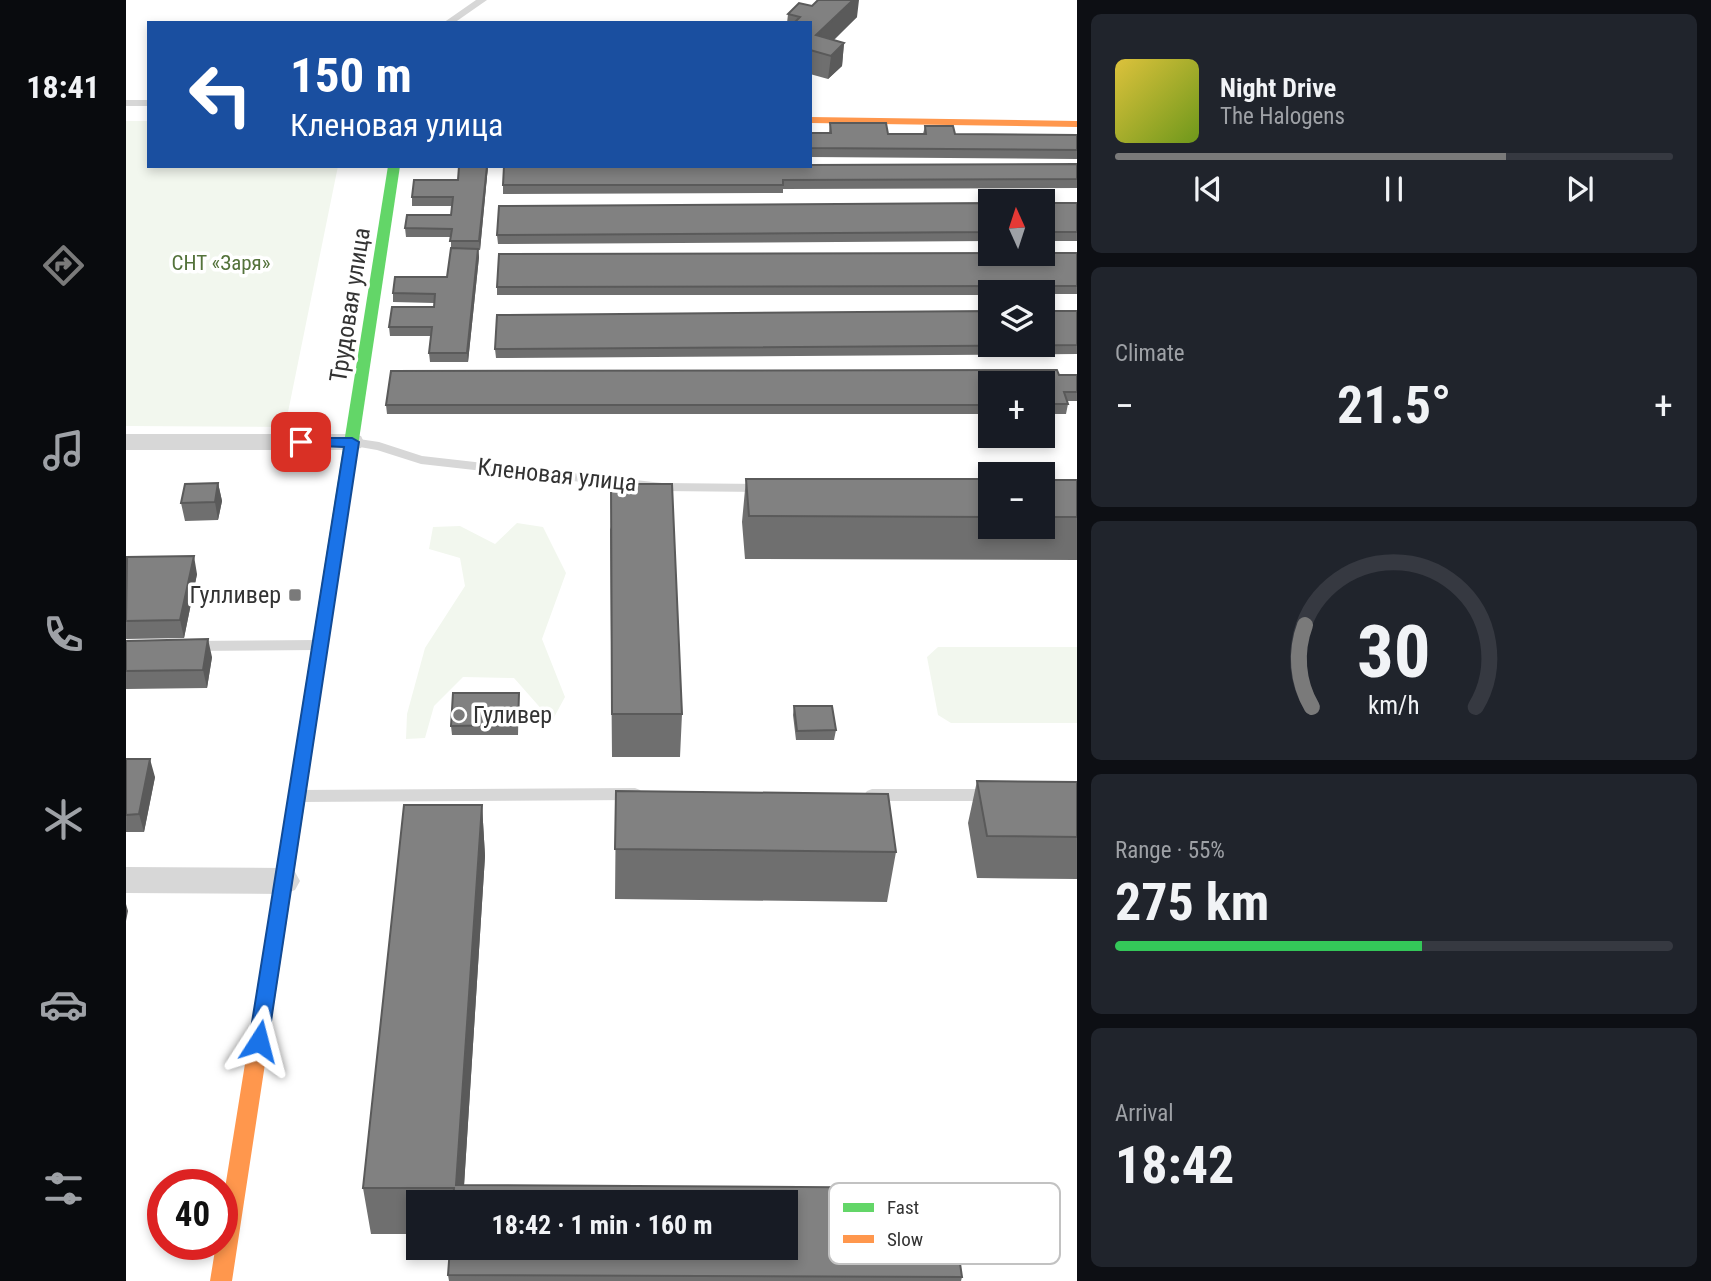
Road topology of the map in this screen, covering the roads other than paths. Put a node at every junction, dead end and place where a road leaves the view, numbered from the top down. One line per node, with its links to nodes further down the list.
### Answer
1 (482, 0): 2 (lane)
2 (450, 21)
3 (126, 103): 4 (lane)
4 (147, 103)
5 (812, 120): 6 (street)
6 (1077, 124)
7 (394, 168): 9 (street, Трудовая улица)
8 (126, 442): 9 (street, Кленовая улица)
9 (352, 442): 10 (lane, Кленовая улица); 11 (street, Трудовая улица)
10 (771, 488)
11 (320, 645): 12 (lane); 16 (street, Трудовая улица)
12 (181, 646)
13 (646, 794): 16 (lane)
14 (854, 795): 15 (lane)
15 (1013, 795)
16 (297, 796): 18 (street, Трудовая улица)
17 (126, 880): 18 (street)
18 (284, 881): 19 (street, Трудовая улица)
19 (221, 1281)

